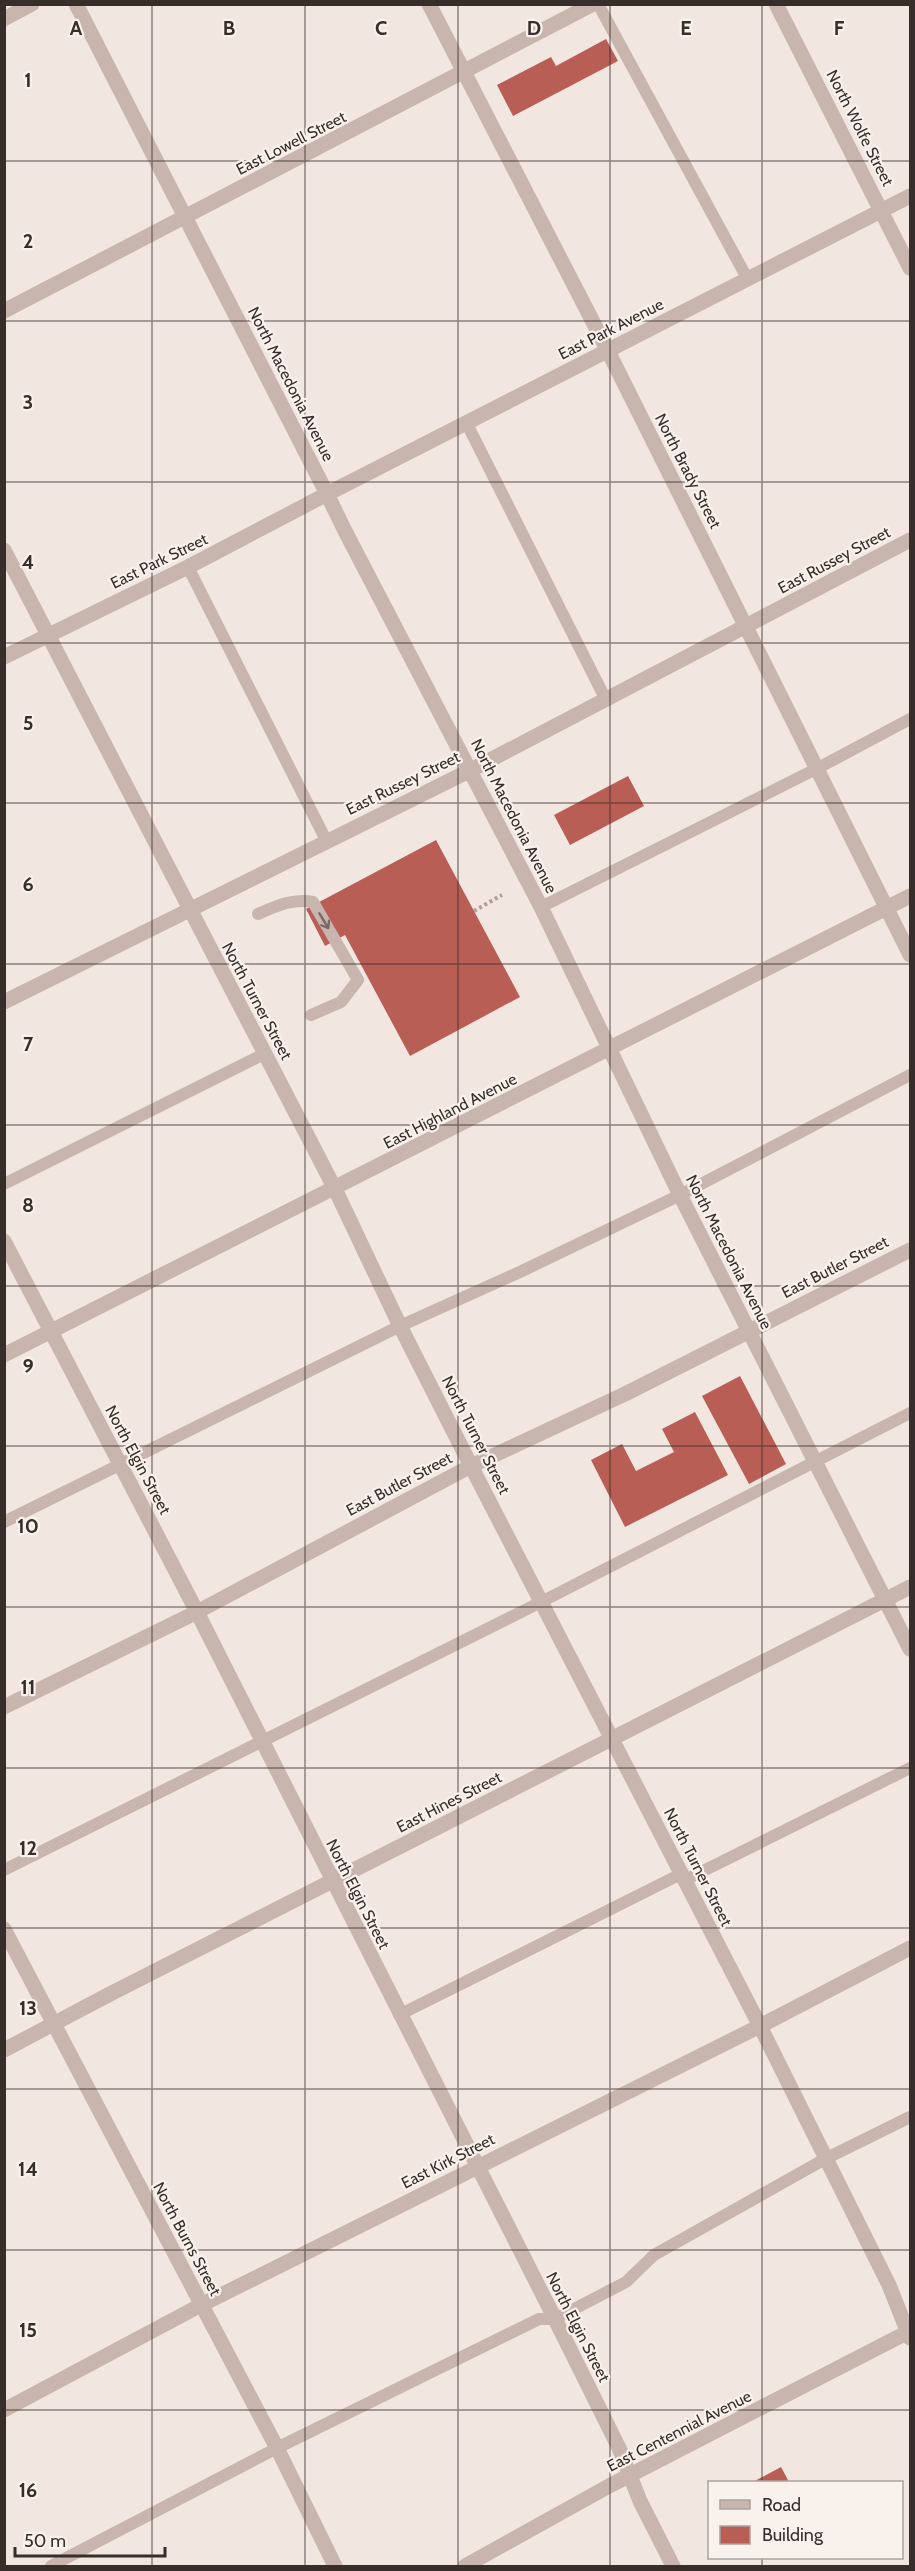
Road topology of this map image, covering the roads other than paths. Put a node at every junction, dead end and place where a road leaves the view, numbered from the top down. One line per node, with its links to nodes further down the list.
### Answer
1 (32, 4): 7 (street)
2 (76, 4): 11 (street, North Macedonia Avenue)
3 (429, 4): 8 (street, North Brady Street)
4 (593, 4): 8 (street, East Lowell Street)
5 (598, 4): 13 (lane)
6 (776, 4): 10 (street, North Wolfe Street)
7 (4, 19)
8 (465, 73): 11 (street, East Lowell Street); 15 (street, North Brady Street)
9 (910, 196): 10 (street, East Park Avenue)
10 (882, 211): 12 (street, North Wolfe Street); 13 (street, East Park Avenue)
11 (184, 218): 14 (street, East Lowell Street); 17 (street, North Macedonia Avenue)
12 (910, 268)
13 (747, 278): 15 (street, East Park Avenue)
14 (4, 311)
15 (608, 351): 16 (street, East Park Avenue); 21 (street, North Brady Street)
16 (467, 424): 17 (street, East Park Avenue); 24 (lane)
17 (327, 494): 20 (street, East Park Street); 27 (street, North Macedonia Avenue)
18 (910, 540): 21 (street, East Russey Street)
19 (4, 550): 22 (street, North Turner Street)
20 (189, 567): 22 (street, East Park Street); 28 (lane)
21 (745, 627): 24 (street, East Russey Street); 26 (street, North Brady Street)
22 (48, 635): 23 (street, East Park Street); 32 (street, North Turner Street)
23 (4, 657)
24 (606, 700): 27 (street, East Russey Street)
25 (910, 719): 26 (lane)
26 (818, 768): 30 (lane); 31 (street, North Brady Street)
27 (471, 770): 28 (street, East Russey Street); 30 (street, North Macedonia Avenue)
28 (326, 840): 32 (street, East Russey Street)
29 (910, 896): 31 (street, East Highland Avenue)
30 (541, 907): 37 (street, North Macedonia Avenue)
31 (886, 908): 34 (street, North Brady Street); 37 (street, East Highland Avenue)
32 (190, 912): 35 (street, East Russey Street); 38 (street, North Turner Street)
33 (258, 914): 36 (lane, one-way to 36)
34 (910, 955)
35 (4, 1002)
36 (310, 1015)
37 (610, 1049): 41 (street, East Highland Avenue); 42 (street, North Macedonia Avenue)
38 (264, 1054): 40 (lane); 41 (street, North Turner Street)
39 (910, 1075): 42 (lane)
40 (4, 1185)
41 (335, 1189): 45 (street, North Turner Street); 47 (street, East Highland Avenue)
42 (680, 1194): 45 (lane); 46 (street, North Macedonia Avenue)
43 (4, 1241): 47 (street, North Elgin Street)
44 (910, 1250): 46 (street, East Butler Street)
45 (400, 1326): 51 (lane); 52 (street, North Turner Street)
46 (749, 1331): 50 (street, North Macedonia Avenue); 52 (street, East Butler Street)
47 (51, 1332): 48 (street, East Highland Avenue); 51 (street, North Elgin Street)
48 (4, 1355)
49 (910, 1413): 50 (lane)
50 (814, 1461): 55 (street, North Macedonia Avenue); 56 (lane)
51 (120, 1466): 53 (lane); 57 (street, North Elgin Street)
52 (471, 1466): 56 (street, North Turner Street); 57 (street, East Butler Street)
53 (4, 1522)
54 (910, 1587): 55 (street, East Hines Street)
55 (885, 1600): 58 (street, North Macedonia Avenue); 60 (street, East Hines Street)
56 (541, 1602): 60 (street, North Turner Street); 61 (lane)
57 (197, 1612): 59 (street, East Butler Street); 61 (street, North Elgin Street)
58 (910, 1649)
59 (4, 1707)
60 (613, 1738): 64 (street, North Turner Street); 65 (street, East Hines Street)
61 (261, 1740): 63 (lane); 65 (street, North Elgin Street)
62 (910, 1768): 64 (lane)
63 (4, 1870)
64 (683, 1877): 68 (lane); 70 (street, North Turner Street)
65 (332, 1882): 68 (street, North Elgin Street); 69 (street, East Hines Street)
66 (4, 1929): 69 (street, North Burns Street)
67 (910, 1948): 70 (street, East Kirk Street)
68 (399, 2015): 74 (street, North Elgin Street)
69 (53, 2025): 71 (street, East Hines Street); 75 (street, North Burns Street)
70 (760, 2026): 73 (street, North Turner Street); 74 (street, East Kirk Street)
71 (4, 2050)
72 (910, 2117): 73 (lane)
73 (825, 2159): 76 (lane); 77 (street, North Turner Street)
74 (476, 2167): 75 (street, East Kirk Street); 76 (street, North Elgin Street)
75 (201, 2305): 78 (street, East Kirk Street); 79 (street, North Burns Street)
76 (555, 2319): 79 (lane); 80 (street, North Elgin Street)
77 (910, 2334): 80 (street, East Centennial Avenue)
78 (4, 2410)
79 (277, 2448): 81 (lane); 82 (street, North Burns Street)
80 (631, 2476): 83 (street, East Centennial Avenue); 84 (street, North Elgin Street)
81 (51, 2566)
82 (335, 2566)
83 (465, 2566)
84 (673, 2566)

